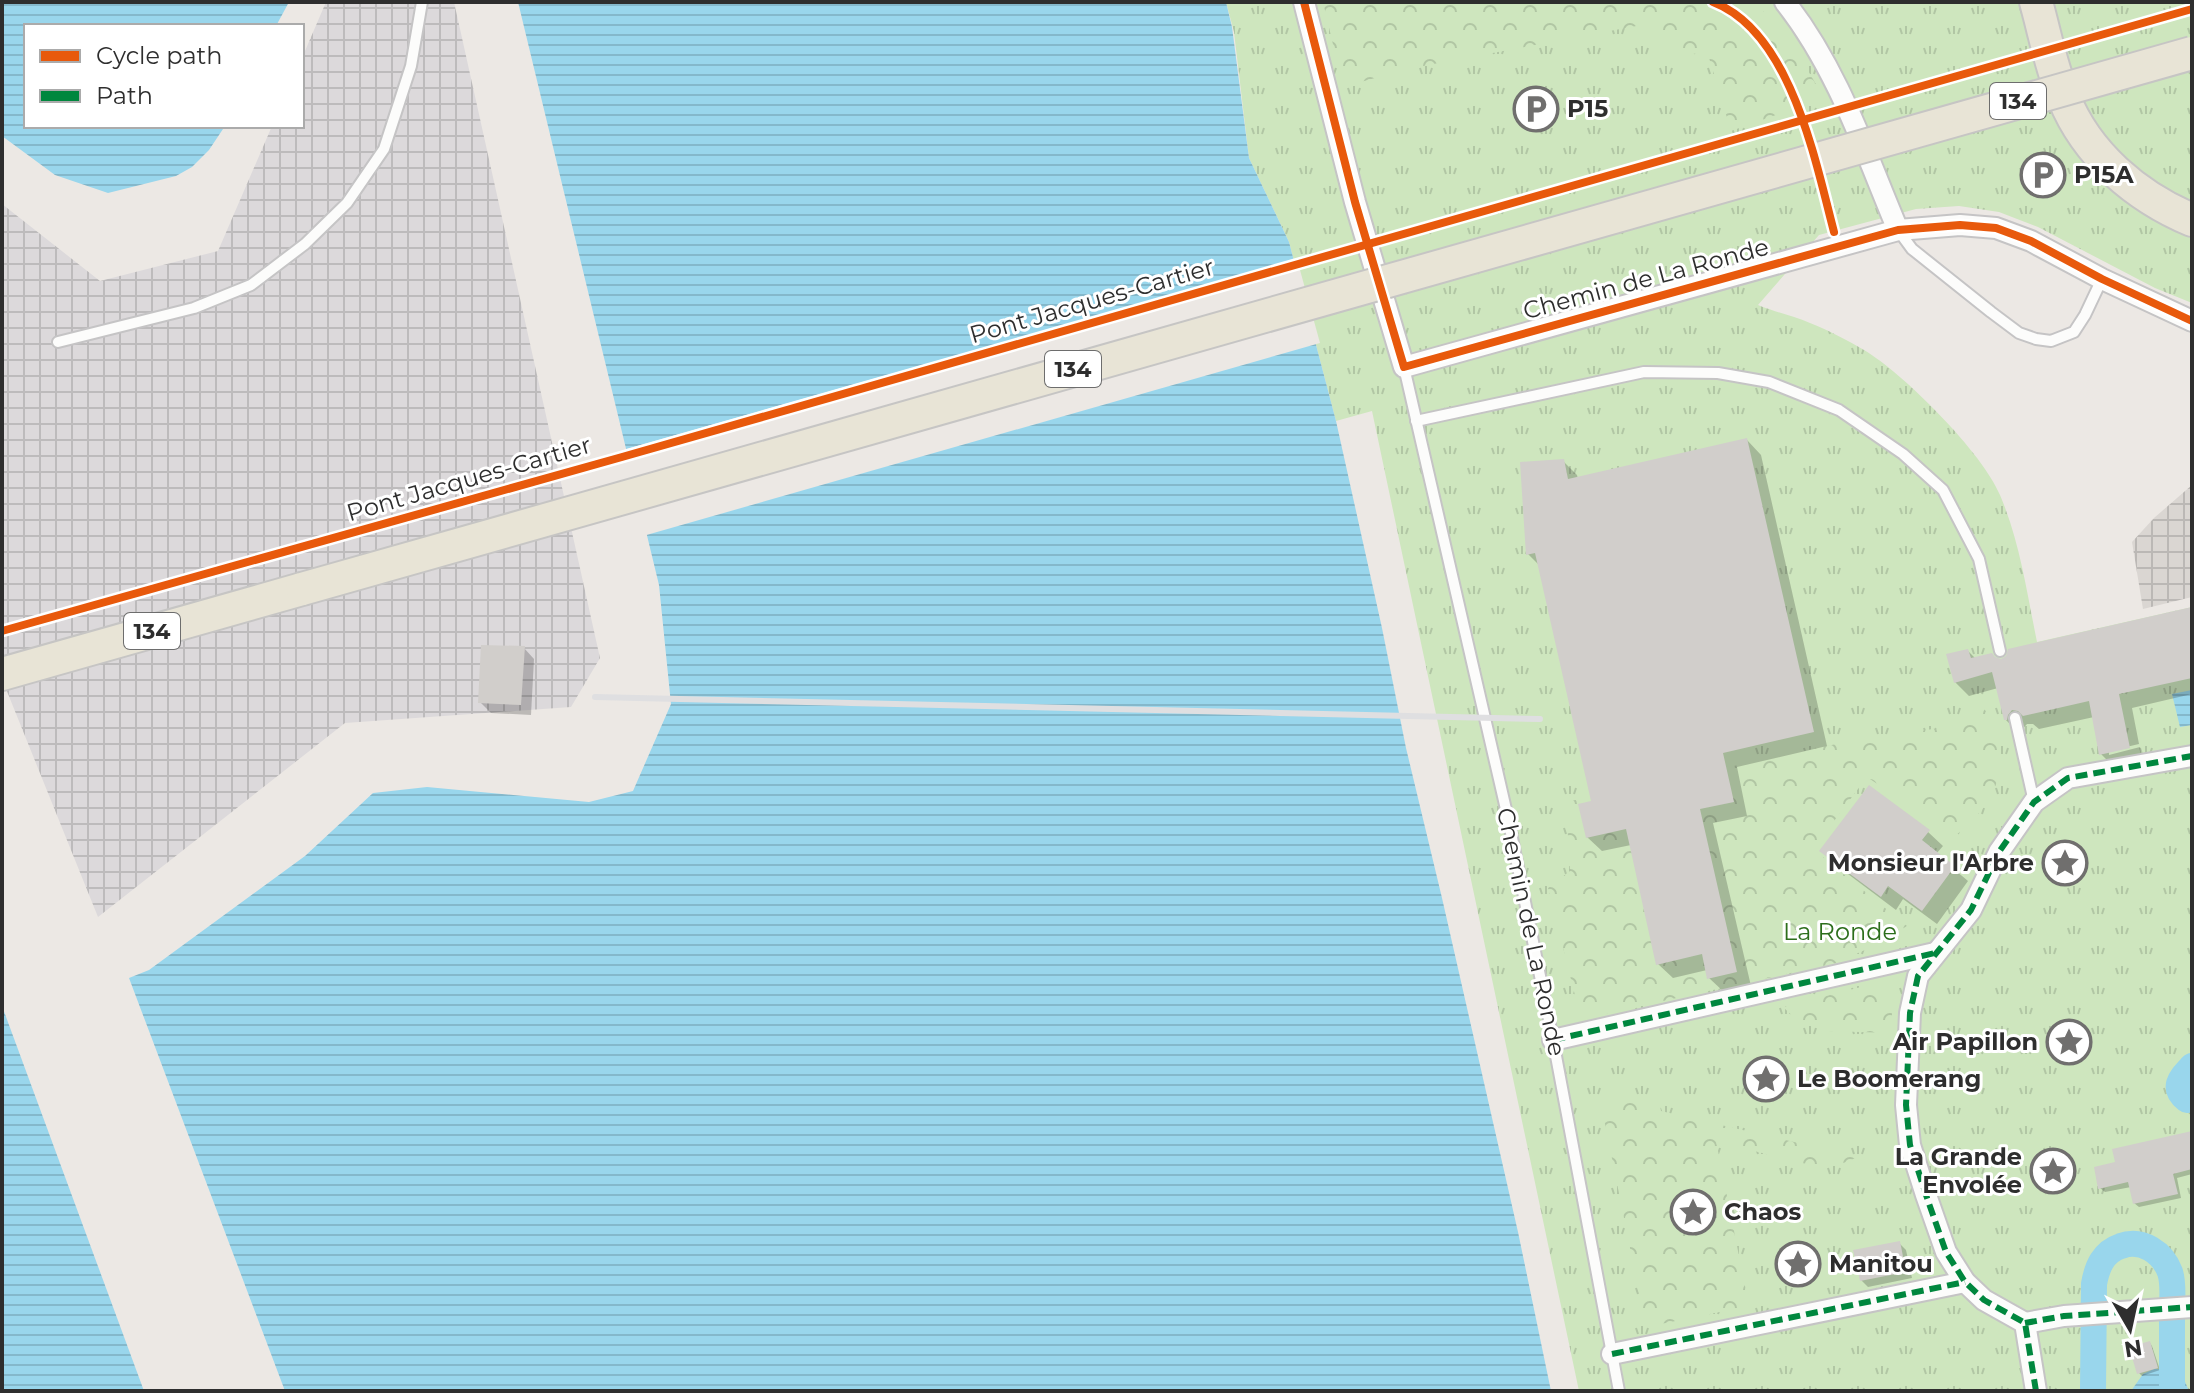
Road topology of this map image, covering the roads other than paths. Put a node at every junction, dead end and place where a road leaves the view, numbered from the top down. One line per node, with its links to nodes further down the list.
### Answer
1 (422, 2): 10 (lane)
2 (1304, 2): 11 (street)
3 (1785, 2): 7 (street)
4 (2036, 2): 6 (main road)
5 (2192, 53): 14 (main road, 134, bridge)
6 (2192, 220)
7 (1898, 230): 8 (street, Chemin de La Ronde); 8 (lane); 11 (street, Chemin de La Ronde)
8 (2102, 279): 9 (street, Chemin de La Ronde)
9 (2192, 321)
10 (58, 342)
11 (1404, 367): 12 (lane, Chemin de La Ronde)
12 (1416, 421): 13 (lane); 19 (lane, Chemin de La Ronde)
13 (2000, 651)
14 (2, 674)
15 (2015, 718): 17 (lane)
16 (2192, 756): 17 (street)
17 (2034, 802): 18 (street)
18 (1935, 953): 19 (street); 20 (street)
19 (1553, 1040): 23 (lane, Chemin de La Ronde)
20 (1965, 1282): 22 (street); 23 (street)
21 (2192, 1307): 22 (street)
22 (2025, 1323): 25 (street)
23 (1612, 1354): 24 (lane, Chemin de La Ronde)
24 (1619, 1391)
25 (2036, 1391)

